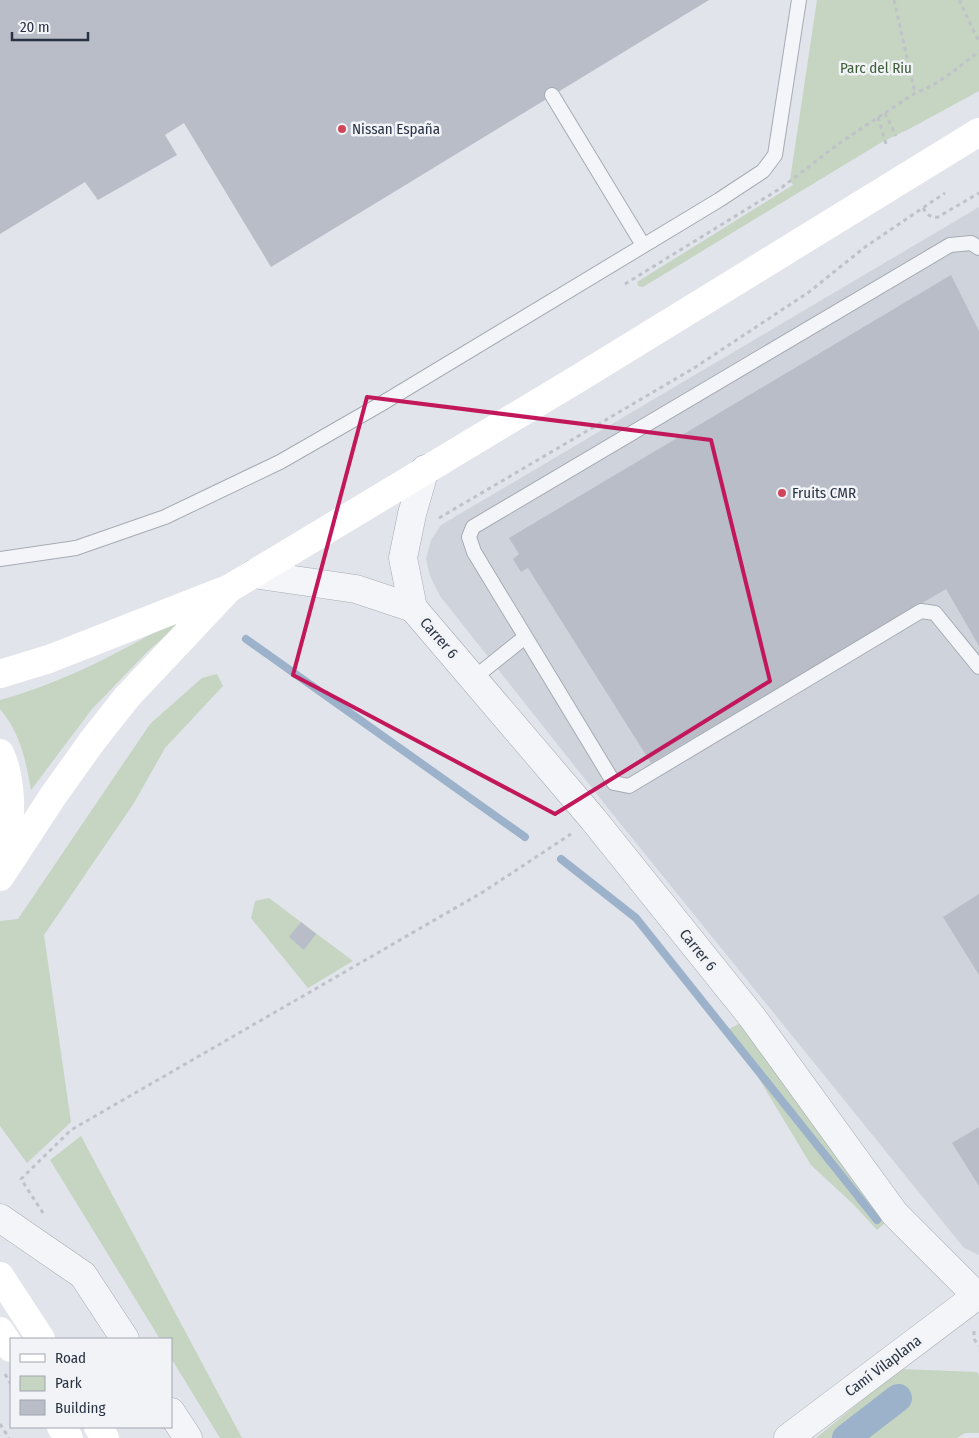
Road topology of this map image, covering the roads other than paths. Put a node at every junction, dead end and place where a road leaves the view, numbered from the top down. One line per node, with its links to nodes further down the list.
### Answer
1 (799, 0): 4 (lane)
2 (552, 95): 4 (lane)
3 (979, 132): 6 (main road)
4 (643, 245): 7 (lane)
5 (979, 248): 10 (lane)
6 (425, 469): 8 (main road); 9 (street, Carrer 6)
7 (0, 559)
8 (242, 581): 9 (street, Carrer 6); 12 (main road); 16 (main road)
9 (414, 608): 13 (street, Carrer 6)
10 (525, 637): 11 (lane); 13 (lane)
11 (979, 667)
12 (0, 674)
13 (474, 678): 19 (street, Carrer 6)
14 (0, 753): 15 (main road)
15 (0, 871)
16 (0, 877)
17 (0, 1218): 22 (street)
18 (0, 1276): 21 (main road)
19 (978, 1295): 26 (street, Camí Vilaplana)
20 (0, 1330): 23 (main road)
21 (40, 1338)
22 (123, 1338)
23 (10, 1346)
24 (172, 1414): 25 (street)
25 (188, 1438)
26 (788, 1438)

